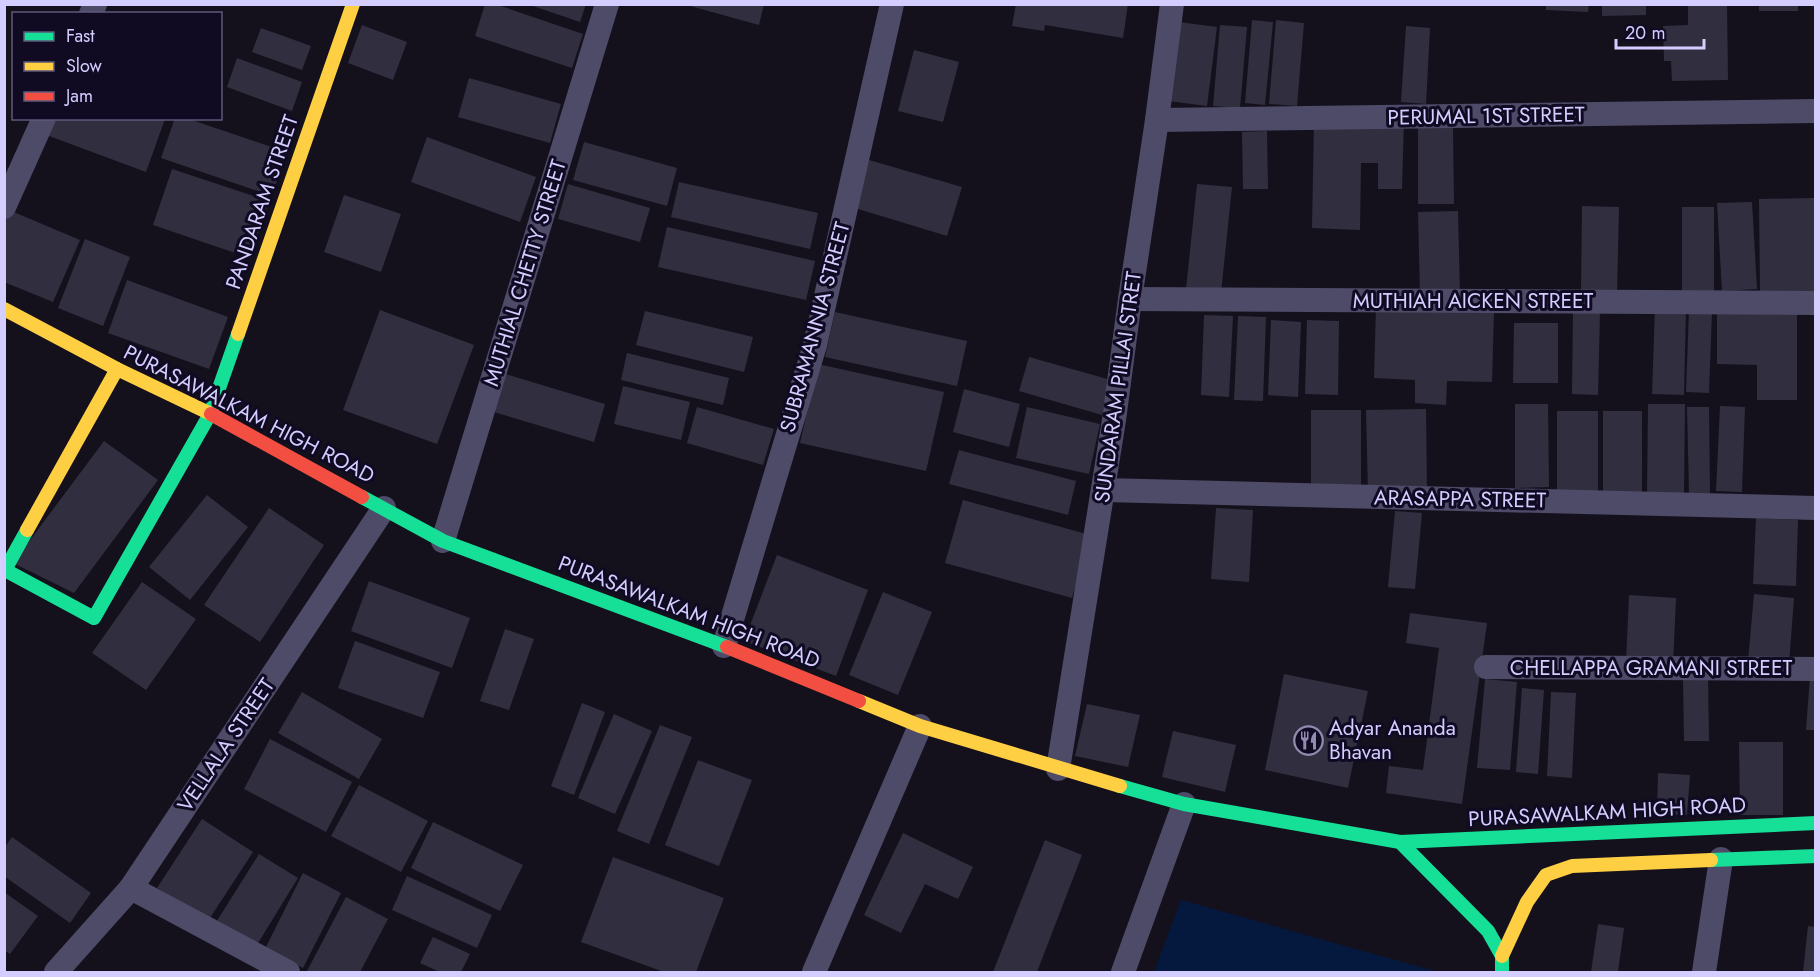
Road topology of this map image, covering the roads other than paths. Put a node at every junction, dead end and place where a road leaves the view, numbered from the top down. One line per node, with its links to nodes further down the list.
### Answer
1 (353, 4): 13 (main road, PANDARAM STREET)
2 (608, 4): 17 (street, MUTHIAL CHETTY STREET)
3 (892, 4): 18 (street, SUBRAMANNIA STREET)
4 (1172, 4): 7 (street, SUNDARAM PILLAI STRET)
5 (1815, 111): 7 (street, PERUMAL 1ST STREET)
6 (43, 120): 8 (street)
7 (1157, 120): 9 (street, SUNDARAM PILLAI STRET)
8 (4, 207)
9 (1130, 299): 10 (street, MUTHIAH AICKEN STREET); 14 (street, SUNDARAM PILLAI STRET)
10 (1815, 303)
11 (4, 309): 12 (main road, PURASAWALKAM HIGH ROAD)
12 (117, 369): 13 (main road, PURASAWALKAM HIGH ROAD); 13 (main road, PANDARAM STREET)
13 (210, 414): 15 (main road, PURASAWALKAM HIGH ROAD)
14 (1104, 490): 16 (street, ARASAPPA STREET); 22 (street, SUNDARAM PILLAI STRET)
15 (384, 508): 17 (main road, PURASAWALKAM HIGH ROAD); 28 (street, VELLALA STREET)
16 (1815, 508)
17 (443, 541): 18 (main road, PURASAWALKAM HIGH ROAD)
18 (724, 646): 21 (main road, PURASAWALKAM HIGH ROAD)
19 (1486, 667): 20 (street, CHELLAPPA GRAMANI STREET)
20 (1815, 669)
21 (920, 726): 22 (main road, PURASAWALKAM HIGH ROAD); 32 (street)
22 (1058, 769): 23 (main road, PURASAWALKAM HIGH ROAD)
23 (1184, 804): 25 (main road, PURASAWALKAM HIGH ROAD); 33 (street)
24 (1815, 823): 25 (main road, PURASAWALKAM HIGH ROAD)
25 (1400, 842): 29 (main road)
26 (1815, 856): 27 (main road)
27 (1721, 859): 29 (main road); 35 (street)
28 (131, 888): 30 (street, VELLALA STREET); 31 (street)
29 (1502, 956): 34 (main road)
30 (56, 972)
31 (288, 972)
32 (814, 972)
33 (1123, 972)
34 (1502, 972)
35 (1704, 972)

